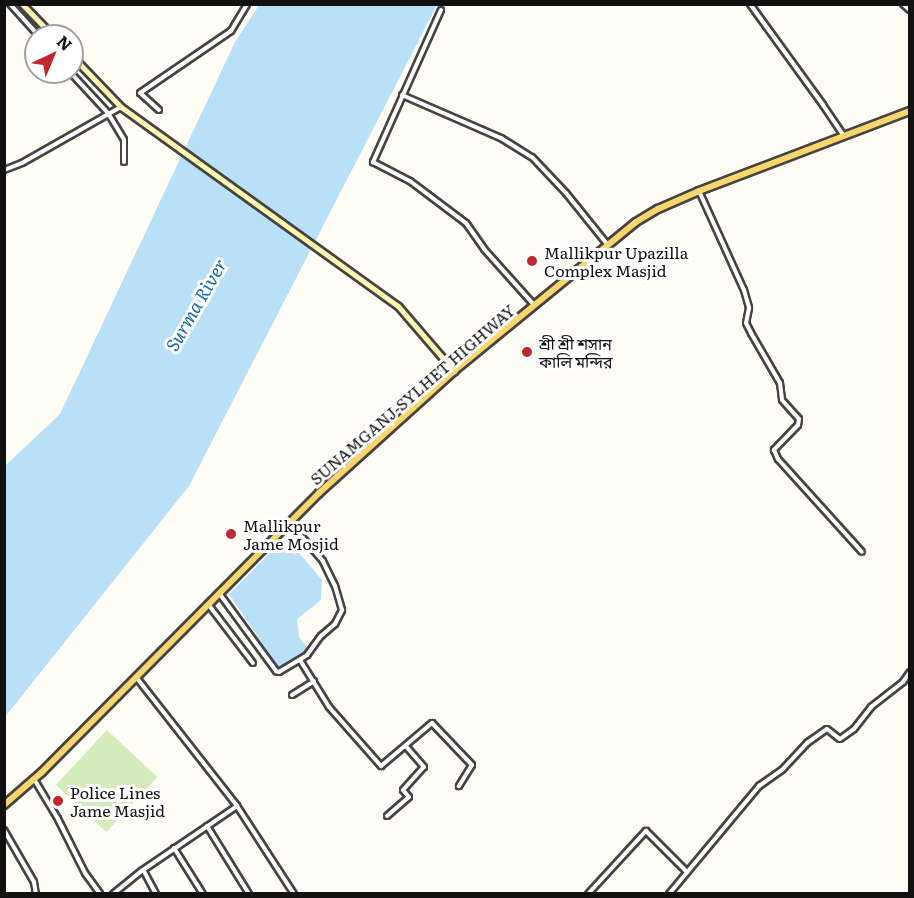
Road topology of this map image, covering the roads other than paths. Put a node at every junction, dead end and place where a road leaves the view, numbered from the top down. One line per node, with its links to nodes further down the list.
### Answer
1 (10, 4): 8 (street)
2 (22, 4): 9 (main road)
3 (247, 4): 14 (street)
4 (750, 4): 17 (street)
5 (903, 4): 7 (street)
6 (441, 10): 12 (street)
7 (909, 10)
8 (28, 24)
9 (41, 24)
10 (84, 68): 13 (main road)
11 (81, 84): 16 (street)
12 (402, 95): 21 (street); 22 (street)
13 (121, 107): 16 (street); 23 (main road)
14 (159, 110)
15 (909, 111): 17 (main road, SUNAMGANJ-SYLHET HIGHWAY)
16 (108, 113): 18 (street); 19 (street)
17 (843, 135): 20 (main road, SUNAMGANJ-SYLHET HIGHWAY)
18 (124, 162)
19 (4, 170)
20 (699, 191): 21 (main road, SUNAMGANJ-SYLHET HIGHWAY); 25 (street)
21 (608, 245): 22 (main road, SUNAMGANJ-SYLHET HIGHWAY)
22 (534, 305): 23 (main road, SUNAMGANJ-SYLHET HIGHWAY)
23 (454, 371): 24 (main road, SUNAMGANJ-SYLHET HIGHWAY)
24 (284, 527): 26 (main road, SUNAMGANJ-SYLHET HIGHWAY); 28 (street)
25 (862, 552)
26 (219, 592): 27 (main road, SUNAMGANJ-SYLHET HIGHWAY); 28 (street)
27 (208, 603): 29 (street); 31 (main road, SUNAMGANJ-SYLHET HIGHWAY)
28 (300, 660): 32 (street)
29 (253, 663)
30 (909, 672): 44 (street)
31 (136, 677): 35 (main road, SUNAMGANJ-SYLHET HIGHWAY); 38 (street)
32 (314, 681): 33 (street); 34 (street)
33 (292, 695)
34 (406, 746): 36 (street); 39 (street)
35 (34, 779): 37 (main road, SUNAMGANJ-SYLHET HIGHWAY); 46 (street)
36 (459, 786)
37 (4, 804)
38 (237, 806): 40 (street); 51 (street)
39 (387, 816)
40 (207, 826): 42 (street); 50 (street)
41 (4, 830): 45 (street)
42 (174, 848): 43 (street); 49 (street)
43 (142, 870): 47 (street); 48 (street)
44 (687, 872): 52 (street); 53 (street)
45 (36, 894)
46 (100, 894)
47 (113, 894)
48 (156, 894)
49 (203, 894)
50 (249, 894)
51 (294, 894)
52 (588, 894)
53 (669, 894)

